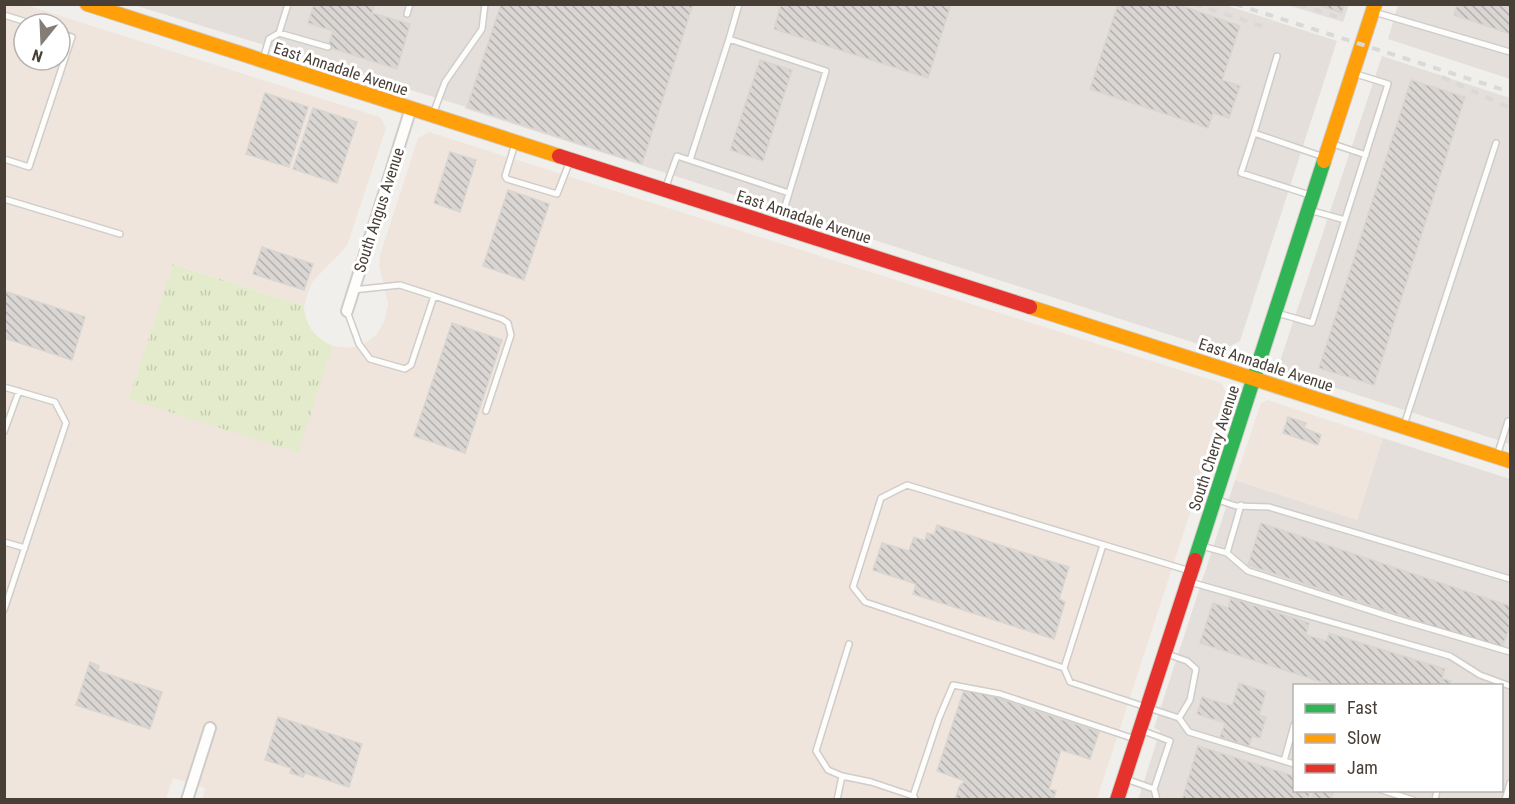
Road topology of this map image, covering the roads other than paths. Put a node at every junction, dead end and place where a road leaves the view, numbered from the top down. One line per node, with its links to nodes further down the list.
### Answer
1 (87, 4): 13 (street, East Annadale Avenue)
2 (288, 4): 8 (lane)
3 (410, 4): 7 (lane)
4 (485, 4): 17 (lane)
5 (739, 4): 9 (lane)
6 (1374, 8): 11 (lane); 15 (street, South Cherry Avenue)
7 (407, 14)
8 (279, 33): 10 (lane); 13 (lane)
9 (729, 39): 26 (lane); 28 (lane)
10 (328, 47)
11 (1510, 52)
12 (1277, 56): 18 (lane)
13 (263, 61): 16 (street, East Annadale Avenue)
14 (60, 72): 24 (lane)
15 (1353, 73): 20 (street, South Cherry Avenue); 22 (lane)
16 (411, 108): 17 (street, East Annadale Avenue); 35 (street, South Angus Avenue)
17 (433, 116): 19 (street, East Annadale Avenue)
18 (1254, 133): 23 (lane); 29 (lane)
19 (516, 142): 25 (street, East Annadale Avenue); 25 (lane)
20 (1330, 143): 22 (lane); 23 (street, South Cherry Avenue)
21 (1496, 143): 44 (lane)
22 (1366, 154): 32 (lane)
23 (1326, 158): 29 (street, South Cherry Avenue)
24 (4, 159)
25 (571, 160): 27 (street, East Annadale Avenue)
26 (690, 160): 27 (lane); 28 (lane)
27 (664, 190): 33 (street, East Annadale Avenue)
28 (789, 193): 33 (lane)
29 (1313, 196): 31 (street, South Cherry Avenue)
30 (4, 199): 34 (lane)
31 (1308, 210): 32 (lane); 38 (street, South Cherry Avenue)
32 (1345, 220): 38 (lane)
33 (779, 226): 39 (street, East Annadale Avenue)
34 (120, 234)
35 (353, 290): 36 (lane); 37 (street, South Angus Avenue)
36 (434, 296): 37 (lane); 42 (lane)
37 (347, 311)
38 (1276, 313): 39 (street, South Cherry Avenue)
39 (1254, 379): 44 (street, East Annadale Avenue); 48 (street, South Cherry Avenue)
40 (4, 387): 41 (lane)
41 (19, 391): 45 (lane); 53 (lane)
42 (486, 411)
43 (1510, 422): 46 (lane)
44 (1404, 427): 46 (street, East Annadale Avenue)
45 (4, 432)
46 (1497, 457): 47 (street, East Annadale Avenue)
47 (1510, 461)
48 (1215, 499): 49 (lane); 52 (street, South Cherry Avenue)
49 (1241, 505): 54 (lane); 56 (lane)
50 (4, 542): 53 (lane)
51 (1103, 545): 55 (lane); 61 (lane); 61 (lane)
52 (1200, 545): 54 (lane); 55 (street, South Cherry Avenue)
53 (25, 548): 57 (lane)
54 (1227, 553): 59 (lane)
55 (1190, 577): 60 (street, South Cherry Avenue); 62 (lane)
56 (1510, 579)
57 (4, 610)
58 (849, 644): 70 (lane)
59 (1510, 652)
60 (1165, 653): 63 (street, South Cherry Avenue); 64 (lane)
61 (1064, 668): 63 (lane)
62 (1510, 686)
63 (1147, 708): 64 (lane); 67 (street, South Cherry Avenue)
64 (1179, 718): 68 (lane)
65 (210, 728): 76 (street)
66 (1293, 729): 68 (lane)
67 (1138, 735): 71 (street, South Cherry Avenue); 73 (lane); 75 (lane)
68 (1284, 761): 69 (lane)
69 (1293, 764)
70 (843, 776): 75 (lane); 77 (lane)
71 (1124, 779): 73 (lane); 78 (street, South Cherry Avenue)
72 (1510, 783): 81 (lane)
73 (1154, 789): 79 (lane)
74 (1387, 792): 80 (lane)
75 (915, 798)
76 (187, 800)
77 (837, 800)
78 (1117, 800)
79 (1156, 800)
80 (1413, 800)
81 (1505, 800)

